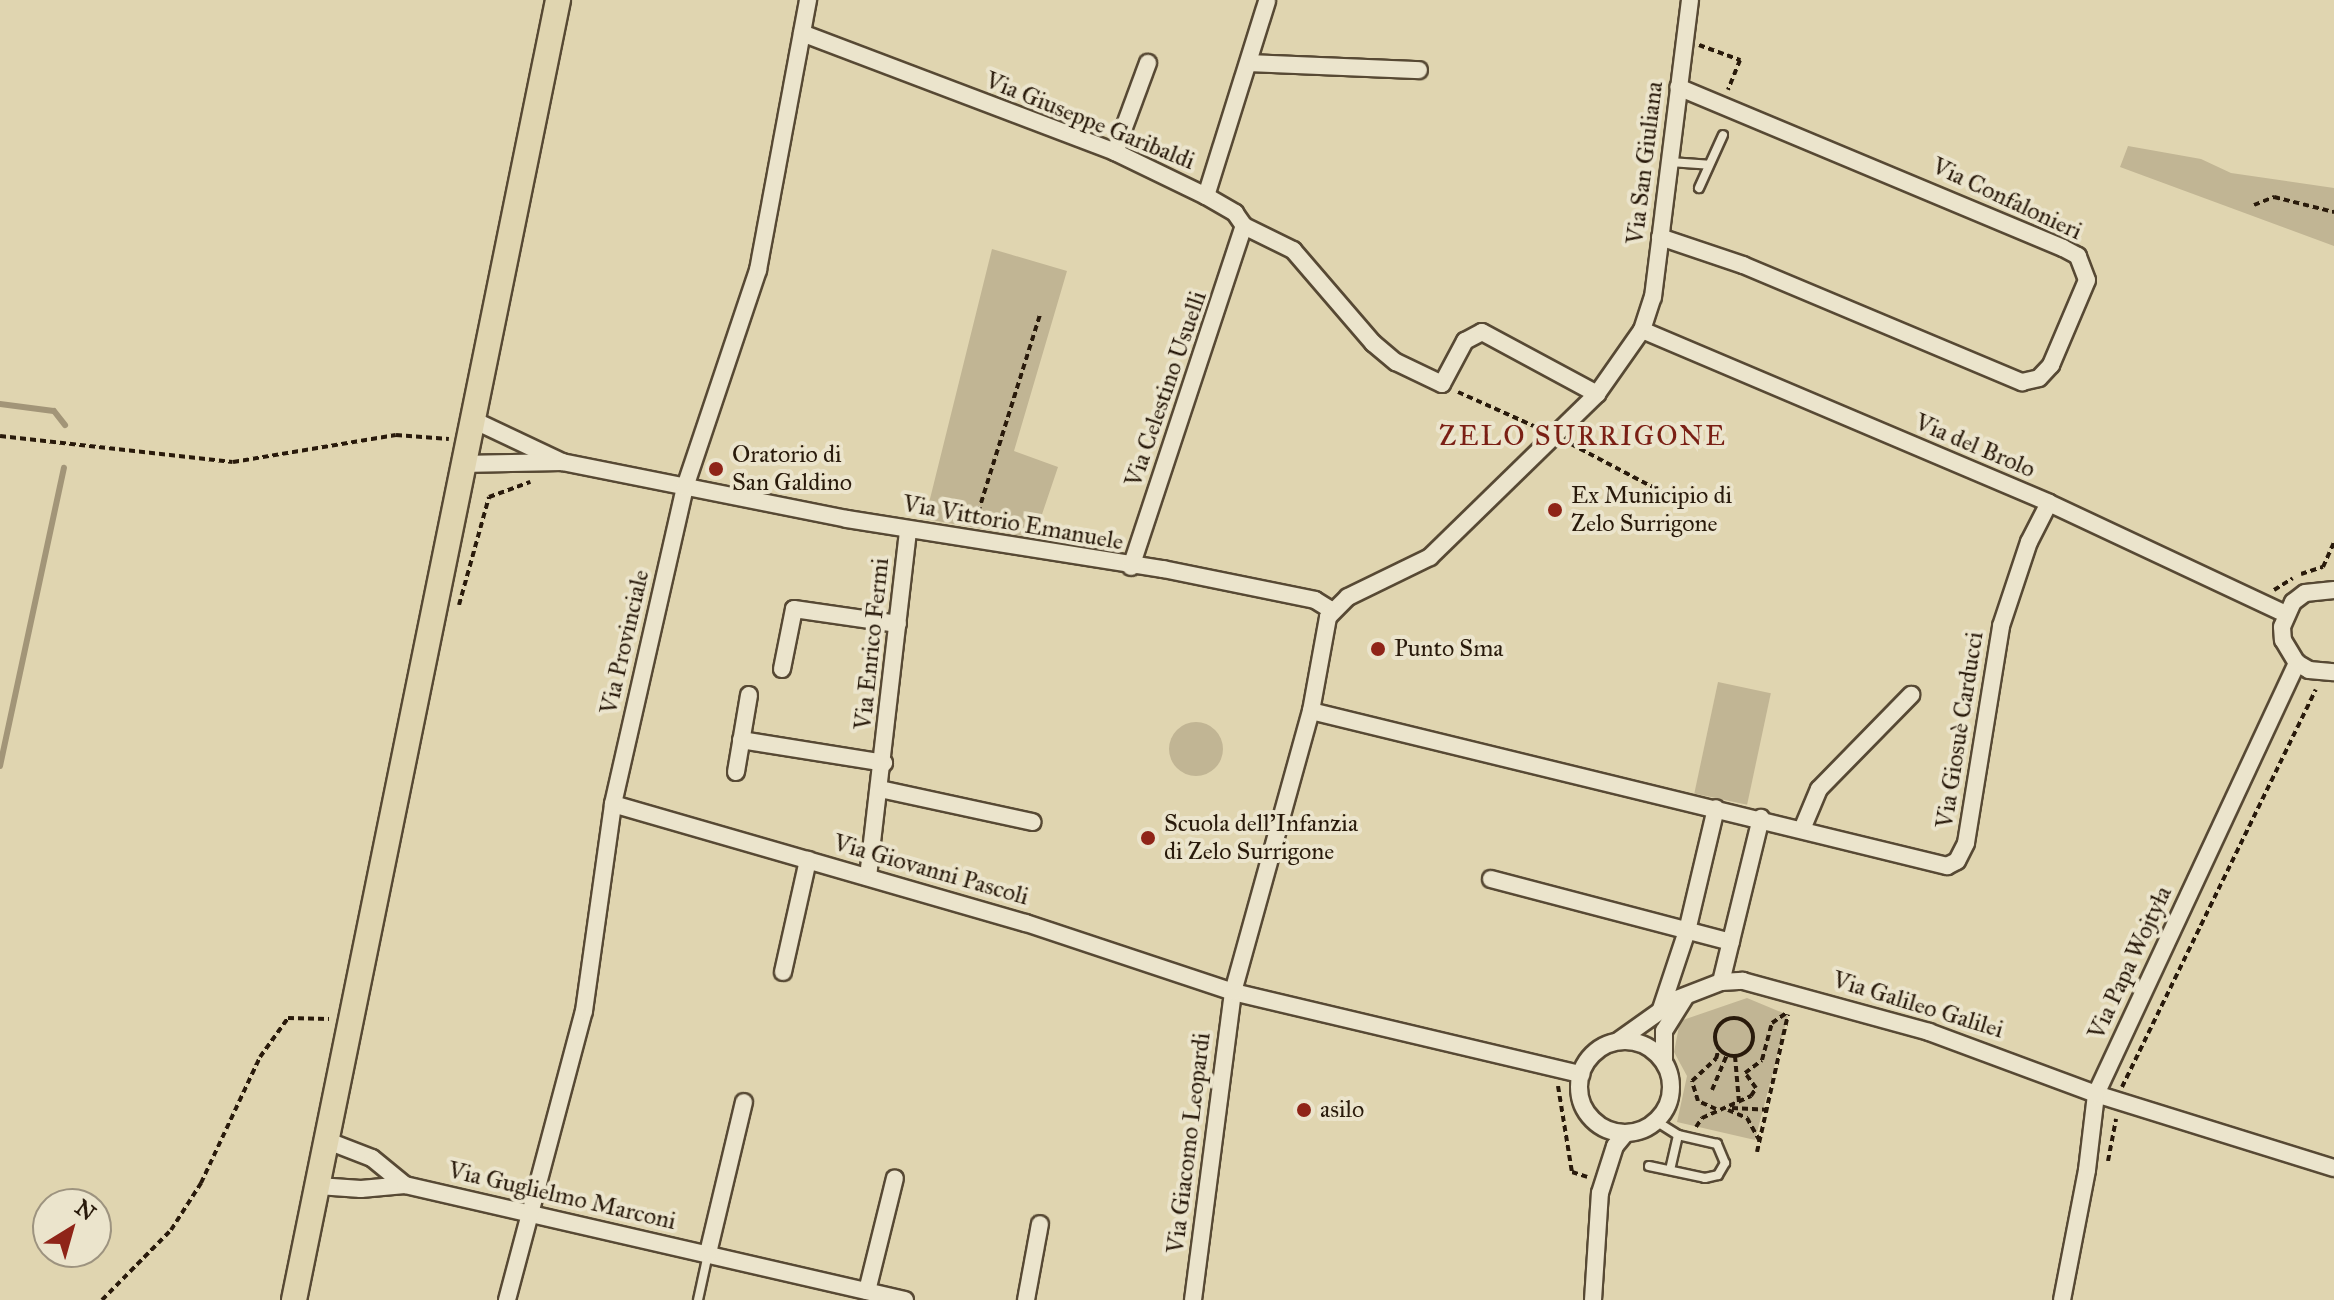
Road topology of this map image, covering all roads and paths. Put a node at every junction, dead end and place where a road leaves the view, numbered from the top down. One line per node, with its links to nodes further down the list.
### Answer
1 (558, 0): 28 (main road)
2 (808, 0): 5 (street, Via Provinciale)
3 (1690, 0): 6 (street, Via San Giuliana)
4 (1267, 1): 8 (street)
5 (802, 33): 13 (street, Via Giuseppe Garibaldi); 30 (street, Via Provinciale)
6 (1685, 40): 10 (street, Via San Giuliana); 11 (path)
7 (1148, 63): 13 (street)
8 (1250, 63): 9 (street); 17 (street)
9 (1419, 70)
10 (1678, 87): 11 (street, Via Confalonieri); 14 (street, Via San Giuliana)
11 (1722, 104): 21 (street, Via Confalonieri)
12 (1723, 135): 15 (lane)
13 (1115, 152): 17 (street, Via Giuseppe Garibaldi)
14 (1669, 162): 15 (lane); 21 (street, Via San Giuliana)
15 (1709, 165): 16 (lane)
16 (1699, 188)
17 (1206, 196): 20 (street, Via Giuseppe Garibaldi)
18 (2254, 205): 19 (path)
19 (2334, 212)
20 (1244, 226): 24 (street, Via Giuseppe Garibaldi); 36 (street, Via Celestino Usuelli)
21 (1660, 237): 23 (street, Via San Giuliana)
22 (1040, 314): 34 (path)
23 (1642, 330): 25 (street, Via San Giuliana); 32 (street, Via del Brolo)
24 (1442, 384): 25 (street); 27 (path)
25 (1597, 394): 27 (street, Via San Giuliana)
26 (0, 436): 28 (path)
27 (1556, 436): 31 (path); 39 (street, Via San Giuliana)
28 (466, 441): 29 (street); 29 (street); 72 (main road)
29 (559, 462): 30 (street, Via Vittorio Emanuele); 41 (path)
30 (685, 487): 33 (street, Via Vittorio Emanuele); 54 (street, Via Provinciale)
31 (1677, 500)
32 (2049, 503): 40 (street, Via del Brolo); 58 (street, Via Giosuè Carducci)
33 (908, 530): 34 (street, Via Vittorio Emanuele); 42 (street, Via Enrico Fermi)
34 (971, 541): 36 (street, Via Vittorio Emanuele)
35 (2334, 542): 38 (path)
36 (1131, 567): 39 (street, Via Vittorio Emanuele)
37 (2333, 587): 40 (street)
38 (2266, 588)
39 (1331, 610): 49 (street, Via Giacomo Leopardi)
40 (2286, 614): 43 (street)
41 (455, 621)
42 (898, 624): 44 (street); 51 (street, Via Enrico Fermi)
43 (2297, 663): 45 (street); 83 (street, Via Papa Wojtyła)
44 (782, 669)
45 (2334, 672)
46 (2320, 690): 84 (path)
47 (749, 695): 50 (street)
48 (1911, 695): 58 (street)
49 (1311, 711): 55 (street, Via Giosuè Carducci); 67 (street, Via Giacomo Leopardi)
50 (741, 740): 51 (street, Via Enrico Fermi); 52 (street)
51 (884, 763): 53 (street, Via Enrico Fermi)
52 (736, 772)
53 (880, 789): 57 (street); 60 (street, Via Enrico Fermi)
54 (613, 804): 59 (street, Via Giovanni Pascoli); 104 (street, Via Provinciale)
55 (1716, 808): 56 (street, Via Giosuè Carducci); 62 (street)
56 (1761, 818): 58 (street, Via Giosuè Carducci); 63 (street)
57 (1032, 822)
58 (1803, 827)
59 (808, 860): 60 (street, Via Giovanni Pascoli); 65 (street)
60 (868, 877): 67 (street, Via Giovanni Pascoli)
61 (1491, 879): 62 (street)
62 (1687, 931): 63 (street); 64 (street)
63 (1731, 942): 66 (street)
64 (1679, 959): 69 (street); 70 (street)
65 (783, 972)
66 (1721, 982): 68 (street, Via Galileo Galilei); 69 (street, Via Galileo Galilei)
67 (1233, 992): 80 (street); 114 (street, Via Giacomo Leopardi)
68 (1792, 993): 71 (path); 83 (street, Via Galileo Galilei)
69 (1690, 994): 70 (street, Via Galileo Galilei); 79 (street)
70 (1661, 1009): 74 (street, Via Galileo Galilei)
71 (1788, 1012): 75 (path); 88 (path)
72 (351, 1023): 93 (main road); 108 (path)
73 (1753, 1040): 75 (path); 76 (path); 78 (path)
74 (1618, 1041): 79 (street); 81 (street)
75 (1767, 1044): 86 (path)
76 (1719, 1048): 77 (path); 87 (path)
77 (1727, 1055): 78 (path); 82 (path)
78 (1735, 1056): 86 (path)
79 (1664, 1062): 89 (street)
80 (1556, 1068): 81 (street); 101 (path)
81 (1581, 1074): 90 (street)
82 (1712, 1090)
83 (2096, 1094): 84 (street, Via Galileo Galilei); 116 (street, Via Papa Wojtyła)
84 (2119, 1101): 97 (street, Via Galileo Galilei); 99 (path)
85 (744, 1102): 106 (street)
86 (1739, 1103): 87 (path)
87 (1724, 1109): 88 (path); 92 (path); 94 (path)
88 (1767, 1110): 94 (path)
89 (1656, 1121): 90 (street); 91 (lane)
90 (1626, 1133): 101 (street)
91 (1678, 1135): 92 (lane); 98 (lane)
92 (1690, 1138): 98 (lane)
93 (328, 1141): 102 (street, Via Guglielmo Marconi); 103 (main road)
94 (1760, 1141): 95 (path)
95 (1757, 1152)
96 (1649, 1166): 98 (lane)
97 (2334, 1168)
98 (1670, 1170)
99 (2104, 1177)
100 (895, 1178): 107 (street)
101 (1602, 1183): 115 (street)
102 (405, 1185): 103 (street, Via Guglielmo Marconi); 104 (street, Via Guglielmo Marconi)
103 (318, 1186): 109 (main road)
104 (530, 1213): 106 (street, Via Guglielmo Marconi); 110 (street, Via Provinciale)
105 (1040, 1224): 113 (street)
106 (708, 1253): 107 (street, Via Guglielmo Marconi); 111 (lane)
107 (866, 1296): 112 (street, Via Guglielmo Marconi)
108 (102, 1300)
109 (294, 1300)
110 (507, 1300)
111 (698, 1300)
112 (905, 1300)
113 (1026, 1300)
114 (1193, 1300)
115 (1593, 1300)
116 (2062, 1300)

